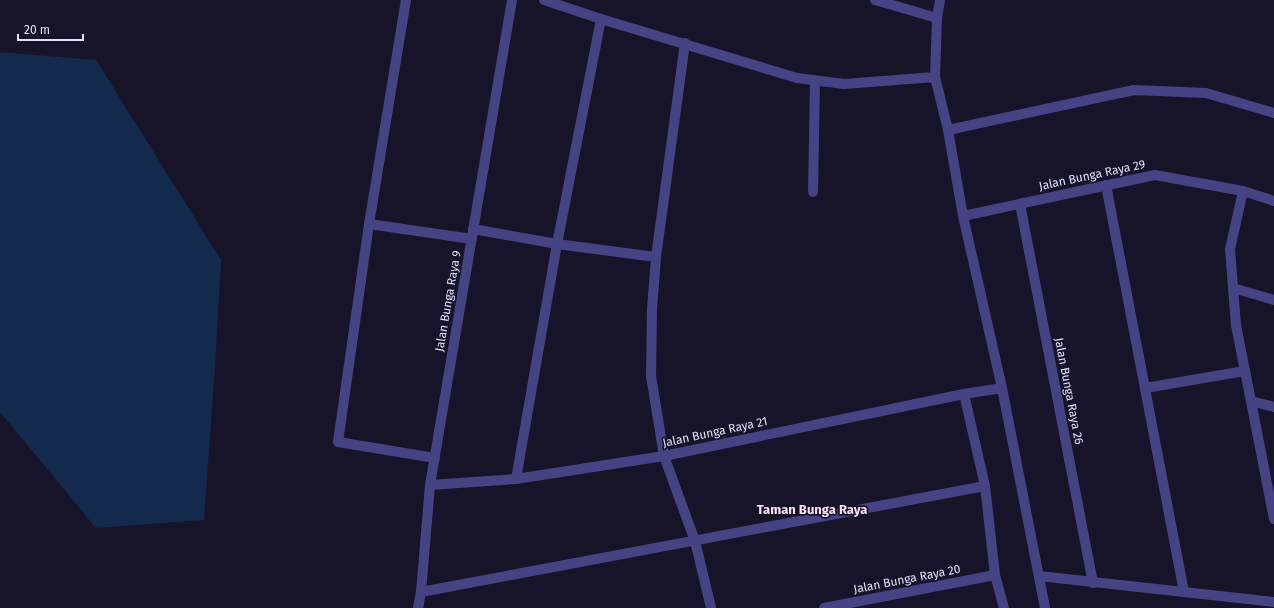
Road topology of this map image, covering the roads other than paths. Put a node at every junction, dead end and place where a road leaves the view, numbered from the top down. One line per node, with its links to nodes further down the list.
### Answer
1 (406, 0): 19 (street)
2 (512, 0): 20 (street, Jalan Bunga Raya 9)
3 (544, 0): 7 (street)
4 (875, 0): 6 (street)
5 (940, 0): 6 (street)
6 (936, 18): 9 (street)
7 (601, 19): 8 (street); 21 (street)
8 (685, 44): 10 (street); 22 (street)
9 (935, 77): 10 (street); 12 (street)
10 (815, 80): 15 (street)
11 (1274, 113): 12 (street)
12 (948, 130): 18 (street)
13 (1106, 185): 14 (street, Jalan Bunga Raya 29); 17 (street, Jalan Bunga Raya 29); 27 (street)
14 (1243, 191): 16 (street, Jalan Bunga Raya 29); 23 (street)
15 (813, 192)
16 (1274, 201)
17 (1020, 204): 18 (street, Jalan Bunga Raya 29); 40 (street, Jalan Bunga Raya 26)
18 (963, 216): 26 (street)
19 (369, 224): 20 (street); 32 (street)
20 (472, 234): 21 (street); 32 (street, Jalan Bunga Raya 9)
21 (556, 244): 22 (street); 33 (street)
22 (656, 257): 31 (street)
23 (1233, 288): 24 (street); 25 (street)
24 (1274, 300)
25 (1245, 371): 27 (street); 29 (street)
26 (1002, 388): 28 (street, Jalan Bunga Raya 21); 39 (street)
27 (1145, 388): 42 (street)
28 (964, 394): 31 (street, Jalan Bunga Raya 21); 35 (street)
29 (1251, 400): 30 (street); 36 (street)
30 (1274, 407)
31 (664, 456): 33 (street, Jalan Bunga Raya 21); 37 (street)
32 (435, 458): 34 (street, Jalan Bunga Raya 9)
33 (516, 479): 34 (street, Jalan Bunga Raya 21)
34 (430, 485): 41 (street, Jalan Bunga Raya 9)
35 (985, 486): 37 (street); 38 (street)
36 (1274, 519)
37 (695, 541): 41 (street); 45 (street)
38 (995, 575): 46 (street, Jalan Bunga Raya 20); 47 (street)
39 (1039, 576): 40 (street); 48 (street)
40 (1093, 583): 42 (street)
41 (421, 592): 44 (street, Jalan Bunga Raya 9)
42 (1184, 592): 43 (street)
43 (1274, 602)
44 (418, 608)
45 (712, 608)
46 (824, 608)
47 (1004, 608)
48 (1044, 608)

